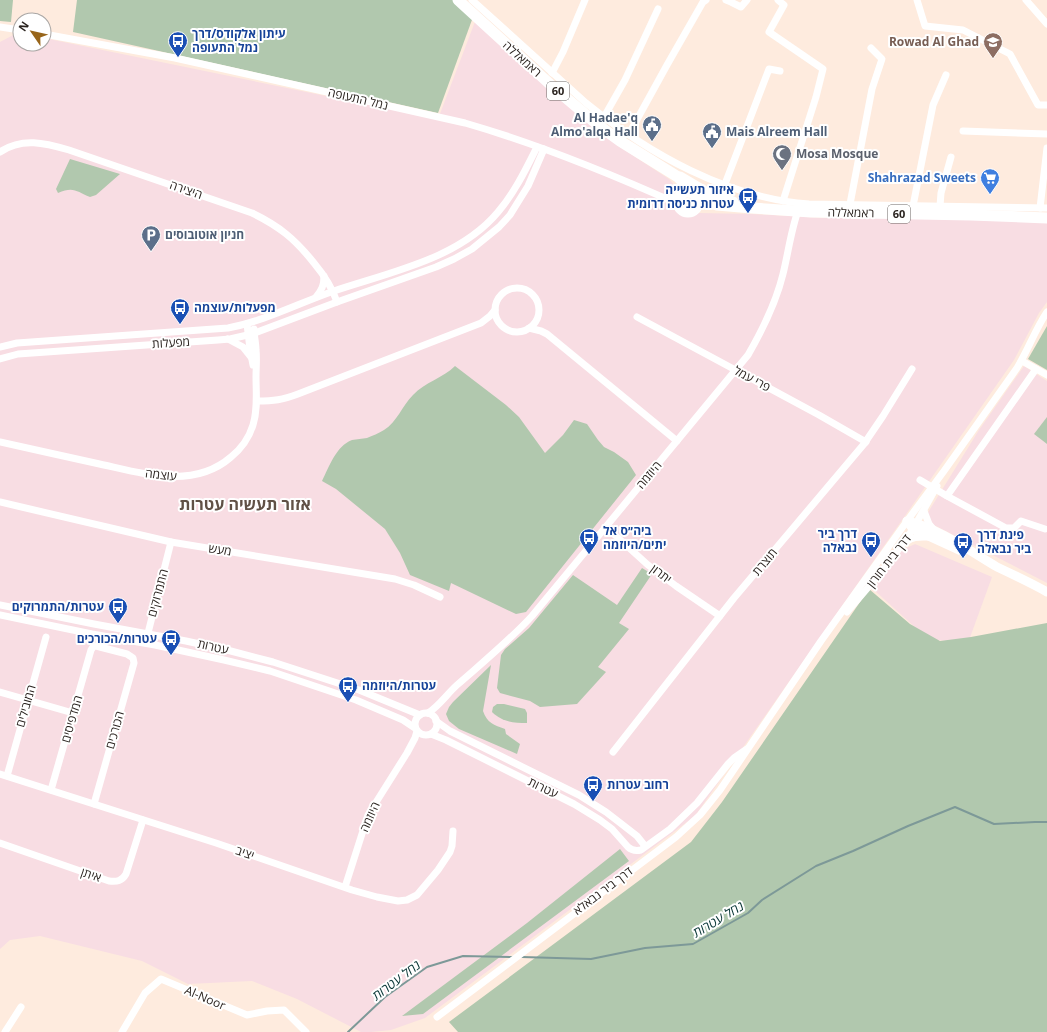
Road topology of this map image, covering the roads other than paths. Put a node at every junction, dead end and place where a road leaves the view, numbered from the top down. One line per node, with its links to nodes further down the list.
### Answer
1 (458, 0): 28 (highway, ראמאללה / 60)
2 (472, 0): 17 (street)
3 (585, 0): 17 (street)
4 (706, 0): 22 (street)
5 (726, 0): 6 (street)
6 (747, 0)
7 (778, 0): 31 (street)
8 (917, 0): 19 (street)
9 (1026, 0): 11 (street)
10 (658, 9): 20 (street)
11 (1046, 20)
12 (0, 27): 13 (street)
13 (12, 29)
14 (52, 35): 24 (street, נמל התעופה)
15 (870, 48): 32 (street)
16 (780, 71): 29 (street)
17 (552, 73): 20 (street)
18 (946, 75): 33 (street)
19 (1047, 105)
20 (604, 117): 22 (street)
21 (963, 131): 23 (street)
22 (629, 134): 29 (street)
23 (1047, 134)
24 (541, 148): 30 (street, נמל התעופה); 40 (street, מפעלות); 42 (street, מפעלות)
25 (1047, 148): 36 (street)
26 (0, 152): 39 (street, היצירה)
27 (952, 157): 34 (street)
28 (667, 171): 30 (highway, ראמאללה / 60); 35 (highway, 60)
29 (725, 184): 31 (street)
30 (687, 199): 35 (highway, ראמאללה / 60)
31 (783, 201): 32 (street)
32 (850, 204): 33 (street)
33 (913, 206): 34 (street)
34 (940, 206): 36 (street)
35 (752, 208): 37 (highway, ראמאללה / 60)
36 (1044, 208)
37 (798, 211): 38 (highway, ראמאללה / 60); 60 (street, היוזמה)
38 (1047, 218)
39 (324, 276): 40 (street, היצירה); 41 (street)
40 (333, 292): 41 (street, מפעלות); 42 (street, היצירה)
41 (314, 299): 47 (street, מפעלות)
42 (337, 302): 51 (street, מפעלות)
43 (495, 310): 45 (street); 48 (street); 49 (street)
44 (1047, 312): 57 (street, דרך בית חורון)
45 (538, 317): 50 (street); 52 (street)
46 (637, 317): 60 (street, פרי עמל)
47 (250, 323): 51 (street, עוצמה); 54 (street, מפעלות)
48 (481, 323): 49 (street); 63 (street)
49 (500, 324): 50 (street)
50 (529, 328): 52 (street)
51 (251, 334): 53 (street, מפעלות); 55 (street, עוצמה); 61 (street, עוצמה)
52 (548, 334): 64 (street)
53 (227, 339): 55 (street); 56 (street, מפעלות)
54 (0, 347)
55 (252, 358): 61 (street, עוצמה)
56 (0, 359)
57 (1022, 361): 59 (street); 68 (street, דרך בית חורון)
58 (912, 369): 66 (street, תוצרת)
59 (1036, 369): 62 (street); 69 (street)
60 (736, 371): 64 (street, היוזמה); 66 (street, פרי עמל)
61 (256, 375): 63 (street, עוצמה)
62 (1047, 375)
63 (257, 401): 65 (street, עוצמה)
64 (677, 441): 73 (street, היוזמה)
65 (0, 442)
66 (866, 442): 83 (street, תוצרת)
67 (920, 480): 68 (street)
68 (934, 488): 69 (street); 71 (street, דרך בית חורון); 72 (street, דרך בית חורון)
69 (947, 496): 75 (street)
70 (0, 502): 77 (street, מעש)
71 (924, 511): 74 (street, דרך בית חורון); 76 (street)
72 (907, 521): 74 (main road); 86 (street, דרך בית חורון)
73 (606, 526): 83 (street, יתרון); 91 (street, היוזמה)
74 (915, 526): 76 (main road); 78 (street, דרך בית חורון)
75 (1045, 529)
76 (933, 535): 78 (street); 79 (main road)
77 (171, 542): 80 (street, מעש); 84 (street, התמרוקים)
78 (901, 546): 86 (street, דרך בית חורון)
79 (1047, 592)
80 (440, 597)
81 (0, 605): 84 (street, עטרות)
82 (0, 615): 87 (street, עטרות)
83 (720, 616): 99 (street, תוצרת)
84 (148, 634): 87 (street, התמרוקים); 94 (street, עטרות)
85 (46, 637): 90 (street, המובילים)
86 (821, 641): 98 (street, דרך בית חורון)
87 (145, 643): 96 (street, עטרות)
88 (93, 647): 92 (street, המדפיסים); 103 (street, הכורכים)
89 (0, 692): 90 (street)
90 (28, 700): 92 (street); 101 (street, המובילים)
91 (440, 703): 93 (street, היוזמה); 95 (street, היוזמה)
92 (73, 713): 102 (street, המדפיסים)
93 (428, 713): 94 (street); 95 (street)
94 (420, 715): 96 (street)
95 (436, 719): 97 (street); 107 (street, עטרות)
96 (416, 729): 97 (street); 100 (street, היוזמה)
97 (428, 735): 100 (street, היוזמה); 107 (street, עטרות)
98 (750, 746): 107 (street); 110 (street, דרך ביר נבאלא)
99 (613, 752)
100 (407, 753): 108 (street, היוזמה)
101 (3, 775): 102 (street, יציב)
102 (51, 790): 103 (street, יציב)
103 (94, 804): 104 (street, יציב)
104 (143, 820): 106 (street, איתן); 108 (street, יציב)
105 (453, 831): 108 (street, יציב)
106 (0, 843)
107 (645, 846)
108 (345, 887)
109 (21, 1007): 111 (street)
110 (437, 1017)
111 (5, 1032)
112 (122, 1032): 113 (street, Al-Noor)
113 (306, 1032)

